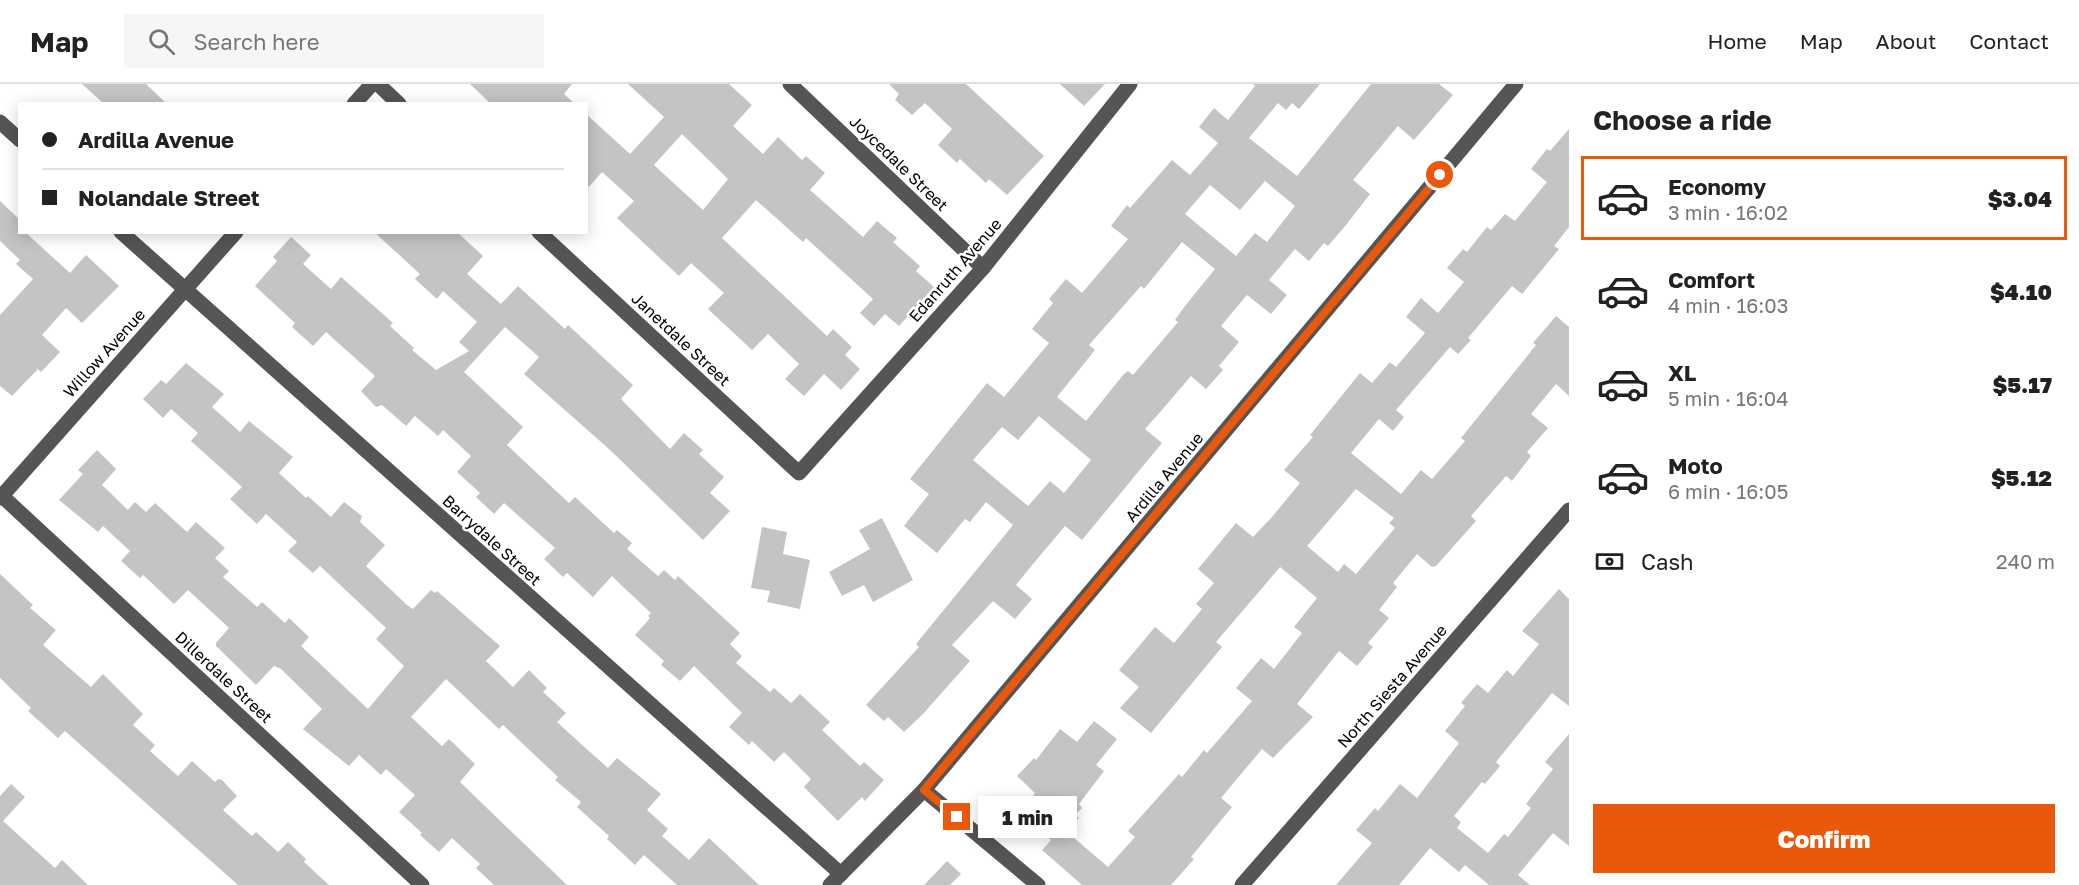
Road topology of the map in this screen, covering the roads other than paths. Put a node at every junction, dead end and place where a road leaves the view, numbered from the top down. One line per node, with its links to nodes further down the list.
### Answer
1 (372, 84): 6 (street)
2 (378, 84): 7 (street)
3 (790, 84): 13 (street, Joycedale Street)
4 (1130, 84): 13 (street, Edanruth Avenue)
5 (1516, 84): 18 (street, Ardilla Avenue)
6 (356, 102)
7 (397, 102)
8 (0, 122): 9 (street)
9 (18, 138)
10 (123, 234): 14 (street, Barrydale Street)
11 (234, 234): 14 (street, Willow Avenue)
12 (541, 234): 15 (street, Janetdale Street)
13 (983, 268): 15 (street, Edanruth Avenue)
14 (184, 290): 16 (street, Willow Avenue); 19 (street, Barrydale Street)
15 (799, 473)
16 (1, 497): 20 (street, Dillerdale Street)
17 (1569, 510): 22 (street, North Siesta Avenue)
18 (924, 790): 19 (street, Ardilla Avenue); 21 (street)
19 (836, 879)
20 (422, 885)
21 (1038, 885)
22 (1242, 885)

